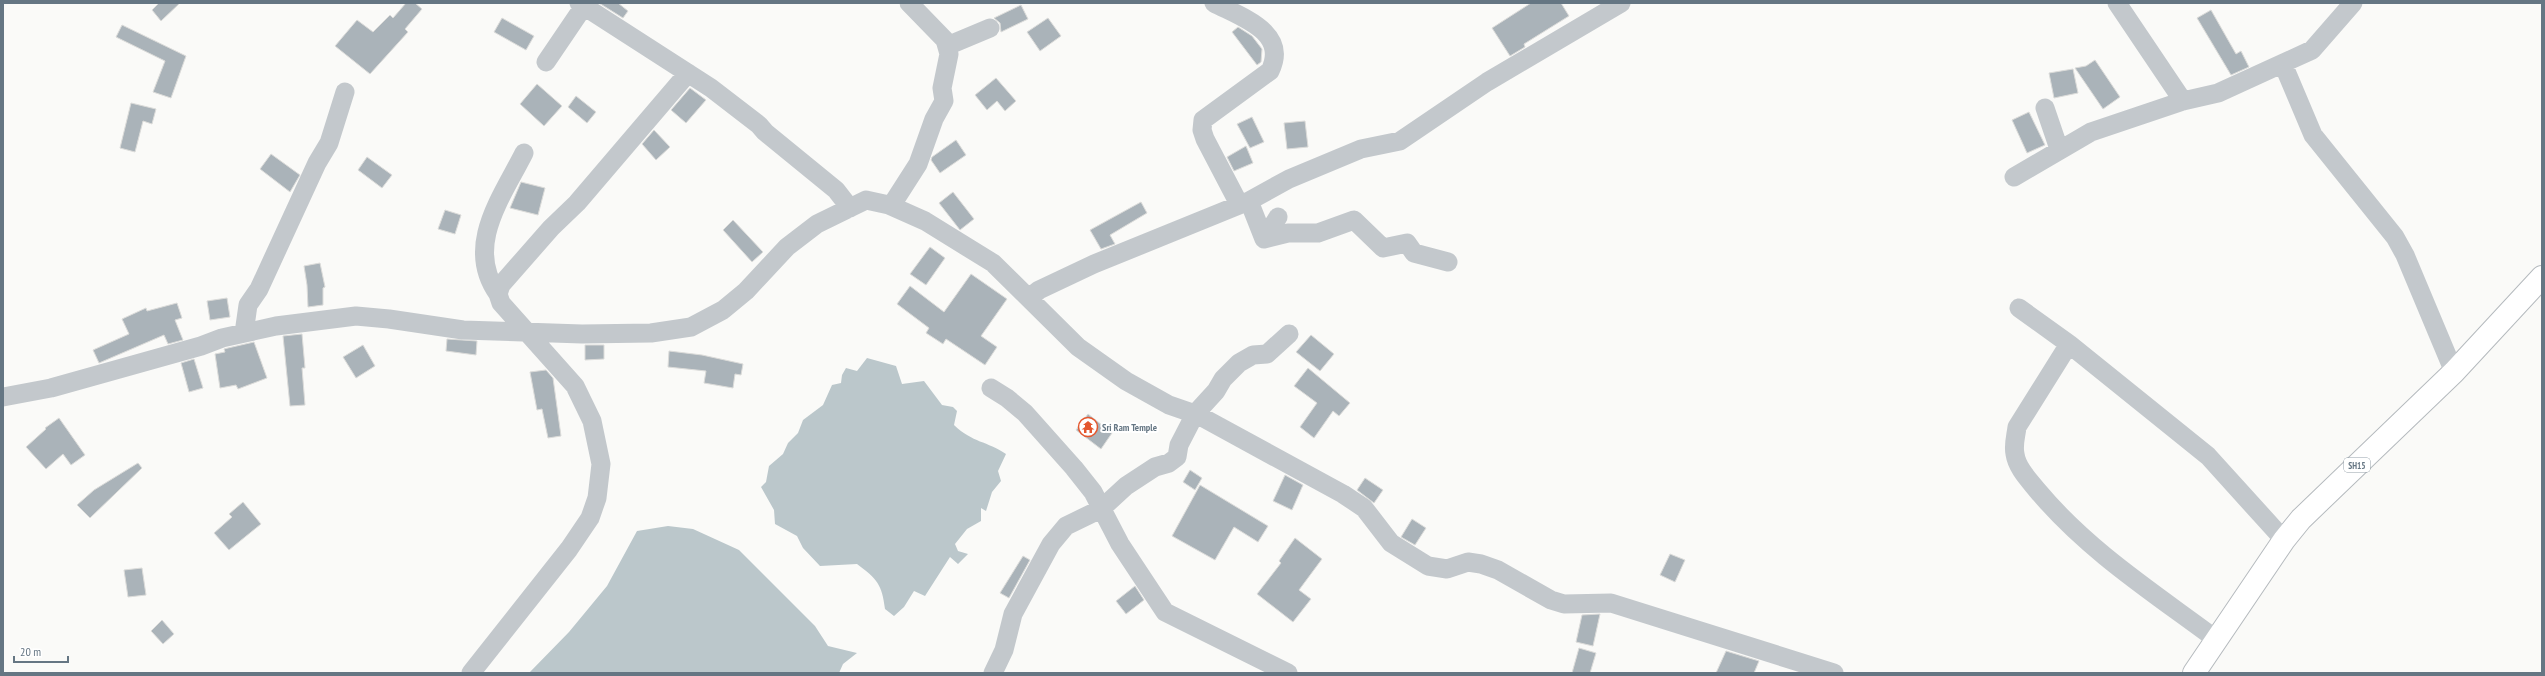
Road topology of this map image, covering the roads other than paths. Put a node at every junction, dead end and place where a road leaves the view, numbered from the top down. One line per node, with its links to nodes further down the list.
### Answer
1 (909, 3): 8 (street)
2 (1214, 3): 18 (street)
3 (1622, 3): 18 (street)
4 (2117, 3): 13 (street)
5 (2353, 3): 10 (street)
6 (582, 4): 9 (street); 11 (street)
7 (990, 28): 8 (street)
8 (947, 46): 19 (street)
9 (546, 62)
10 (2283, 64): 13 (street); 34 (street)
11 (688, 73): 20 (street); 27 (street)
12 (346, 92): 31 (street)
13 (2183, 101): 15 (street)
14 (2045, 108): 15 (street)
15 (2059, 149): 17 (street)
16 (524, 153): 27 (street)
17 (2014, 177)
18 (1244, 203): 24 (street); 28 (street)
19 (889, 205): 20 (street); 28 (street)
20 (850, 208): 30 (street)
21 (1278, 217): 24 (street)
22 (1300, 217): 23 (street)
23 (1288, 233): 24 (street); 25 (street)
24 (1264, 239)
25 (1448, 262)
26 (2542, 277): 34 (main road, SH15)
27 (498, 294): 30 (street)
28 (1029, 298): 37 (street)
29 (2018, 308): 33 (street)
30 (529, 332): 31 (street); 41 (street)
31 (244, 333): 36 (street)
32 (1289, 334): 37 (street)
33 (2069, 344): 39 (street); 40 (street)
34 (2454, 372): 39 (main road, SH15)
35 (991, 388): 38 (street)
36 (3, 397)
37 (1195, 414): 38 (street); 44 (street)
38 (1101, 509): 42 (street); 43 (street)
39 (2284, 540): 40 (main road, SH15)
40 (2217, 640): 45 (main road, SH15)
41 (471, 673)
42 (993, 673)
43 (1288, 673)
44 (1834, 673)
45 (2194, 673)

